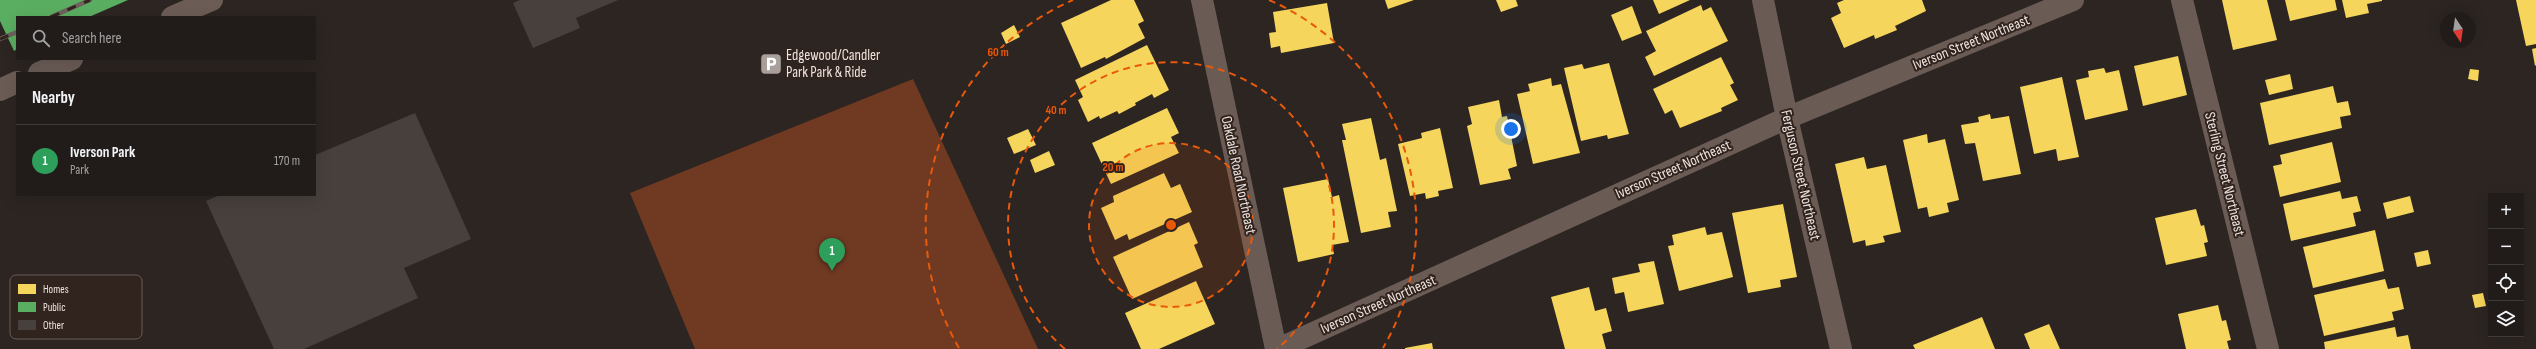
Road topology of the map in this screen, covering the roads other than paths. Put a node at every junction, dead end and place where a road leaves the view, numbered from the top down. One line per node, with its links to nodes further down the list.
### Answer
1 (212, 0): 6 (main road)
2 (1202, 0): 12 (street, Oakdale Road Northeast)
3 (1763, 0): 11 (street, Ferguson Street Northeast)
4 (2073, 0): 11 (street, Iverson Street Northeast)
5 (2182, 0): 14 (street, Sterling Street Northeast)
6 (174, 16)
7 (70, 60): 8 (main road)
8 (41, 72)
9 (16, 82): 10 (main road)
10 (0, 90)
11 (1787, 118): 12 (street, Iverson Street Northeast); 13 (street, Ferguson Street Northeast)
12 (1277, 349)
13 (1841, 349)
14 (2268, 349)

